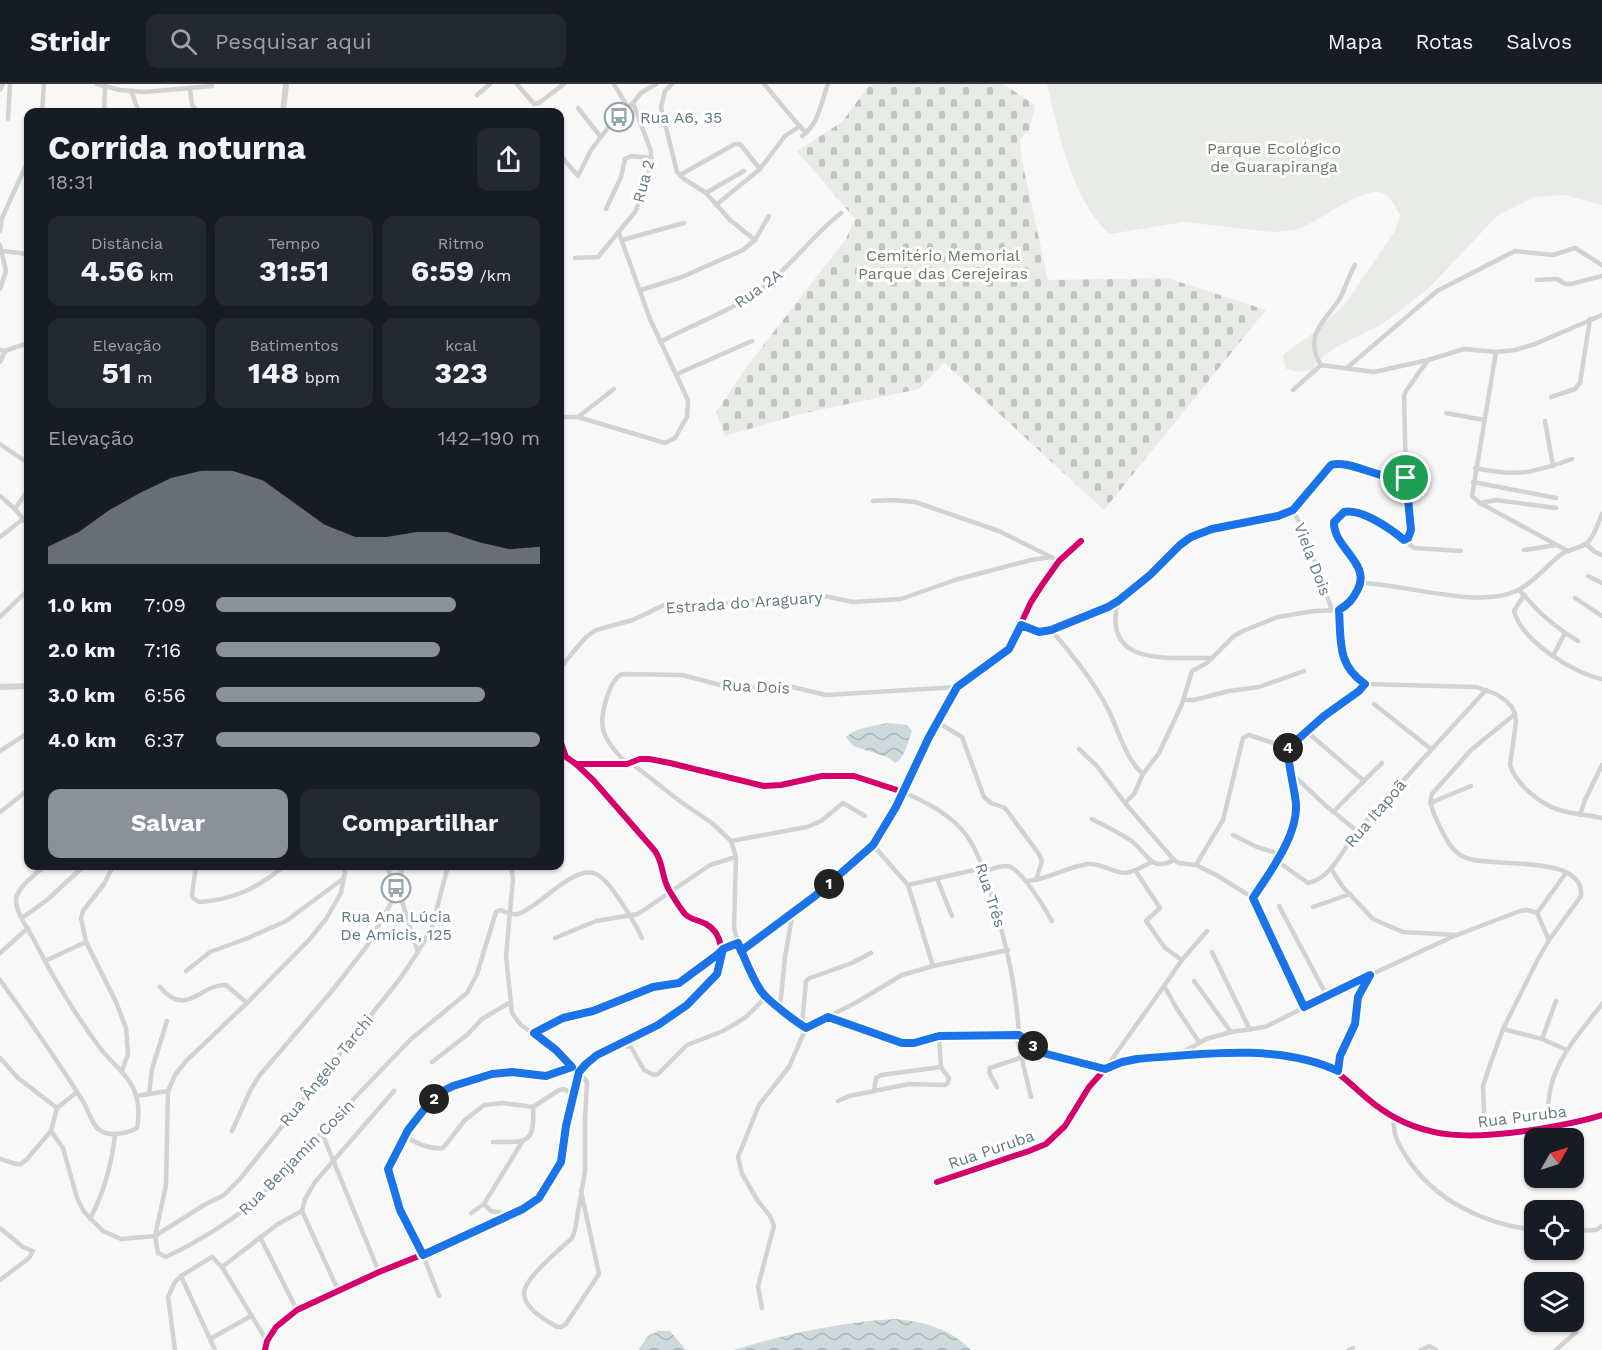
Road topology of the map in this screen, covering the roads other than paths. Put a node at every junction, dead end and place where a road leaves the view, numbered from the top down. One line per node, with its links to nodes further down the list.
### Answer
1 (3, 84): 17 (street)
2 (10, 84): 30 (street)
3 (44, 84): 22 (street)
4 (97, 84): 15 (street)
5 (286, 84): 26 (street)
6 (490, 84): 19 (street)
7 (517, 84): 21 (street)
8 (564, 84): 21 (street)
9 (614, 84): 29 (street)
10 (656, 84): 20 (street)
11 (672, 84): 38 (street)
12 (764, 84): 31 (street)
13 (828, 84): 31 (street)
14 (212, 86): 16 (street)
15 (105, 87): 18 (street); 23 (street)
16 (190, 88): 18 (street); 25 (street)
17 (0, 90)
18 (131, 91): 24 (street)
19 (477, 95)
20 (633, 103): 29 (street); 33 (street, Rua 2)
21 (534, 105): 27 (street)
22 (42, 108)
23 (104, 108)
24 (137, 108)
25 (195, 108)
26 (284, 108)
27 (533, 108)
28 (578, 108): 32 (street)
29 (628, 108): 32 (street)
30 (8, 120)
31 (801, 128): 36 (street)
32 (600, 136): 34 (street)
33 (652, 158): 41 (street); 47 (street, Rua 2)
34 (564, 160)
35 (24, 169): 44 (street)
36 (760, 169): 38 (street); 40 (street)
37 (744, 171): 39 (street)
38 (680, 175): 39 (street)
39 (706, 193): 40 (street)
40 (716, 205): 49 (street)
41 (606, 209)
42 (841, 213): 63 (street, Rua 2A)
43 (769, 216): 49 (street)
44 (1, 218): 46 (street)
45 (684, 223): 48 (street)
46 (0, 231)
47 (620, 233): 48 (street); 53 (street, Rua 2)
48 (622, 240): 59 (street)
49 (755, 240): 59 (street)
50 (0, 245): 51 (street)
51 (2, 251): 52 (street); 58 (street)
52 (24, 254)
53 (575, 258)
54 (1354, 265): 69 (street)
55 (1602, 266): 70 (street)
56 (1602, 276): 57 (street)
57 (1537, 280)
58 (0, 289)
59 (641, 290): 63 (street)
60 (1602, 315): 61 (street)
61 (1590, 319): 66 (street); 74 (street)
62 (752, 341): 71 (street)
63 (660, 342): 71 (street)
64 (24, 344): 65 (street)
65 (3, 350): 68 (street)
66 (1496, 352): 67 (street); 78 (street)
67 (1428, 360): 70 (street); 86 (street)
68 (0, 362)
69 (1321, 365): 70 (street); 73 (street)
70 (1348, 367)
71 (677, 374): 77 (street)
72 (614, 389): 77 (street)
73 (1293, 390)
74 (1551, 398)
75 (1446, 413): 78 (street)
76 (564, 417): 77 (street)
77 (578, 417)
78 (1484, 420): 85 (street)
79 (1545, 421): 84 (street)
80 (2, 445): 81 (street); 82 (street)
81 (0, 452)
82 (24, 459)
83 (1572, 459): 84 (street)
84 (1553, 466): 85 (street)
85 (1476, 468): 87 (street)
86 (1406, 478): 95 (street); 99 (street)
87 (1473, 482): 90 (street); 92 (street)
88 (24, 495): 94 (street)
89 (0, 496): 94 (street)
90 (1556, 498)
91 (873, 501): 107 (street)
92 (1480, 503): 93 (street); 102 (street)
93 (1556, 508)
94 (15, 509): 97 (street)
95 (1293, 510): 116 (street); 117 (street, Viela Dois)
96 (1602, 514): 101 (street)
97 (23, 519): 98 (street)
98 (0, 537)
99 (1404, 540): 105 (street); 110 (street)
100 (1082, 541): 108 (street)
101 (1586, 544): 104 (street); 106 (street)
102 (1557, 545): 103 (street); 104 (street)
103 (1524, 550)
104 (1566, 550): 112 (street)
105 (1461, 551)
106 (1602, 555)
107 (1051, 557): 108 (street); 128 (street, Estrada do Araguary)
108 (1059, 561): 121 (street)
109 (1588, 576): 111 (street)
110 (1361, 583): 112 (street); 118 (street)
111 (1602, 583)
112 (1519, 590): 114 (street)
113 (24, 594): 119 (street)
114 (1524, 595): 123 (street); 126 (street)
115 (1575, 598): 120 (street)
116 (1118, 601): 122 (street); 125 (street)
117 (1332, 610): 118 (street); 127 (street)
118 (1339, 610): 132 (street)
119 (1, 615)
120 (1602, 616)
121 (1021, 625): 122 (street); 135 (street)
122 (1051, 630): 153 (street)
123 (1565, 633): 124 (street); 126 (street)
124 (1578, 641)
125 (1186, 657): 127 (street); 129 (street)
126 (1553, 657): 131 (street)
127 (1212, 658): 129 (street)
128 (564, 663)
129 (1192, 671): 137 (street)
130 (1304, 671): 137 (street)
131 (1602, 680)
132 (1365, 684): 136 (street); 141 (street)
133 (24, 686): 134 (street)
134 (0, 687)
135 (957, 687): 140 (street); 148 (street, Rua Dois)
136 (1486, 690): 139 (street); 145 (street, Rua Itapoã)
137 (1183, 700): 153 (street)
138 (1374, 704): 145 (street)
139 (1515, 714): 159 (street); 162 (street)
140 (938, 722): 156 (street); 192 (street)
141 (1306, 731): 144 (street); 154 (street)
142 (24, 736): 146 (street)
143 (1079, 748): 158 (street)
144 (1288, 748): 152 (street); 175 (street)
145 (1431, 749): 166 (street, Rua Itapoã)
146 (0, 751)
147 (564, 751): 149 (street)
148 (629, 763): 149 (street); 156 (street, Rua Três); 168 (street)
149 (576, 764): 196 (street)
150 (1382, 764): 154 (street)
151 (1602, 765): 162 (street)
152 (1291, 773): 161 (street); 170 (street)
153 (1143, 774): 158 (street)
154 (1364, 781): 161 (street)
155 (1471, 786): 159 (street)
156 (903, 792): 169 (street); 186 (street, Rua Três)
157 (24, 793): 160 (street)
158 (1125, 803): 172 (street)
159 (1430, 803): 189 (street)
160 (0, 812)
161 (1333, 812): 166 (street)
162 (1580, 815): 164 (street)
163 (865, 816): 168 (street)
164 (1602, 818)
165 (1092, 819): 174 (street)
166 (1357, 831): 188 (street, Rua Itapoã)
167 (1233, 835): 170 (street)
168 (731, 841): 171 (street)
169 (873, 845): 194 (street); 201 (street)
170 (1280, 854): 173 (street)
171 (736, 857): 196 (street); 215 (street)
172 (1174, 860): 174 (street); 175 (street)
173 (1277, 861): 188 (street); 198 (street)
174 (1152, 862): 187 (street)
175 (1196, 865): 198 (street)
176 (41, 870): 206 (street)
177 (80, 870): 206 (street)
178 (111, 870): 214 (street)
179 (195, 870): 180 (street)
180 (278, 870)
181 (345, 870): 190 (street)
182 (388, 870): 195 (street)
183 (402, 870): 195 (street)
184 (447, 870): 219 (street, Rua Ângelo Tarchi)
185 (512, 870): 203 (street)
186 (983, 870): 191 (street); 193 (street); 217 (street, Rua Três)
187 (1135, 870): 192 (street); 223 (street)
188 (1332, 870): 197 (street)
189 (1566, 873): 202 (street); 213 (street)
190 (344, 878): 226 (street); 235 (street)
191 (937, 879): 194 (street); 205 (street)
192 (1036, 880): 193 (street)
193 (1026, 881): 207 (street)
194 (908, 885): 225 (street)
195 (398, 889): 219 (street); 279 (street)
196 (670, 891): 204 (street); 216 (street)
197 (1350, 894): 200 (street); 210 (street)
198 (1253, 898): 239 (street)
199 (1279, 906): 232 (street)
200 (1313, 907)
201 (793, 911): 218 (street); 238 (street)
202 (1537, 913): 210 (street); 213 (street)
203 (511, 914): 204 (street); 236 (street); 281 (street, Rua Benjamin Cosin)
204 (632, 916): 211 (street); 212 (street)
205 (952, 916)
206 (22, 918): 208 (street)
207 (1053, 921)
208 (28, 928): 221 (street); 224 (street)
209 (1207, 931): 223 (street)
210 (1457, 935): 227 (street)
211 (555, 938)
212 (642, 938)
213 (1549, 940): 243 (street)
214 (86, 942): 224 (street); 260 (street)
215 (738, 943): 216 (street); 218 (street)
216 (723, 949): 246 (street); 251 (street)
217 (1008, 950): 225 (street); 247 (street, Rua Três)
218 (741, 951): 233 (street)
219 (418, 952): 302 (street, Rua Ângelo Tarchi)
220 (1212, 952): 244 (street)
221 (0, 953)
222 (871, 953): 242 (street)
223 (1182, 960): 230 (street)
224 (45, 961): 260 (street)
225 (933, 966): 240 (street)
226 (186, 971)
227 (1370, 975): 232 (street); 261 (street)
228 (0, 980): 267 (street)
229 (1194, 981): 245 (street)
230 (1164, 986): 250 (street); 259 (street)
231 (160, 987): 235 (street)
232 (1327, 996): 239 (street)
233 (766, 997): 238 (street); 251 (street)
234 (1556, 1001): 249 (street)
235 (247, 1003): 265 (street)
236 (509, 1003): 246 (street); 256 (street)
237 (1602, 1004): 252 (street)
238 (780, 1007): 242 (street)
239 (1304, 1007): 244 (street)
240 (828, 1017): 242 (street); 248 (street)
241 (167, 1021): 268 (street)
242 (804, 1027): 311 (street)
243 (1503, 1029): 249 (street); 284 (street)
244 (1250, 1030): 245 (street)
245 (1231, 1032): 250 (street)
246 (534, 1033): 257 (street)
247 (1018, 1035): 248 (street); 255 (street, Rua Três); 259 (street)
248 (939, 1036): 258 (street)
249 (1542, 1039): 252 (street)
250 (1199, 1042): 253 (street)
251 (617, 1045): 262 (street)
252 (1567, 1050): 277 (street)
253 (1177, 1056): 259 (street, Rua Puruba); 261 (street, Rua Puruba)
254 (0, 1058): 274 (street)
255 (1020, 1058): 263 (street); 271 (street, Rua Três)
256 (432, 1062)
257 (572, 1067): 262 (street); 283 (street)
258 (941, 1067): 264 (street); 264 (street)
259 (1105, 1069): 289 (street, Rua Puruba)
260 (122, 1071): 270 (street)
261 (1338, 1071): 276 (street, Rua Puruba)
262 (579, 1072): 269 (street); 290 (street)
263 (997, 1088)
264 (874, 1090): 272 (street)
265 (168, 1091): 268 (street); 302 (street)
266 (394, 1091): 288 (street)
267 (77, 1092): 274 (street); 282 (street)
268 (149, 1094): 270 (street)
269 (574, 1095): 273 (street); 294 (street)
270 (136, 1096): 282 (street)
271 (1031, 1097)
272 (838, 1101)
273 (534, 1107): 283 (street); 286 (street)
274 (57, 1108): 278 (street)
275 (1602, 1114): 277 (street, Rua Puruba)
276 (1394, 1117): 284 (street, Rua Puruba); 298 (street)
277 (1550, 1128)
278 (51, 1131): 287 (street); 295 (street)
279 (232, 1131)
280 (1524, 1131): 284 (street, Rua Puruba)
281 (322, 1133): 288 (street); 302 (street, Rua Benjamin Cosin)
282 (115, 1134): 295 (street)
283 (404, 1136): 304 (street)
284 (1485, 1136)
285 (493, 1142): 286 (street)
286 (522, 1142): 291 (street)
287 (0, 1159)
288 (333, 1160): 292 (street); 306 (street)
289 (937, 1182)
290 (581, 1191): 290 (street)
291 (484, 1204): 293 (street); 294 (street)
292 (302, 1211): 303 (street); 309 (street)
293 (471, 1213)
294 (511, 1214): 304 (street)
295 (90, 1219): 302 (street)
296 (1602, 1226): 299 (street)
297 (0, 1228): 308 (street)
298 (1524, 1228)
299 (1596, 1230): 300 (street); 301 (street)
300 (1584, 1231)
301 (1602, 1233)
302 (155, 1236)
303 (260, 1237): 305 (street); 312 (street)
304 (423, 1255): 306 (street); 310 (street)
305 (222, 1267): 307 (street); 313 (street)
306 (379, 1272): 309 (street)
307 (181, 1276): 315 (street); 317 (street)
308 (0, 1281)
309 (338, 1290): 312 (street)
310 (439, 1296)
311 (762, 1308)
312 (297, 1310): 316 (street)
313 (251, 1316): 315 (street); 316 (street)
314 (1576, 1332): 322 (street)
315 (210, 1339): 318 (street)
316 (267, 1341): 319 (street)
317 (175, 1350)
318 (215, 1350)
319 (266, 1350)
320 (1421, 1350): 321 (street)
321 (1437, 1350)
322 (1556, 1350)

